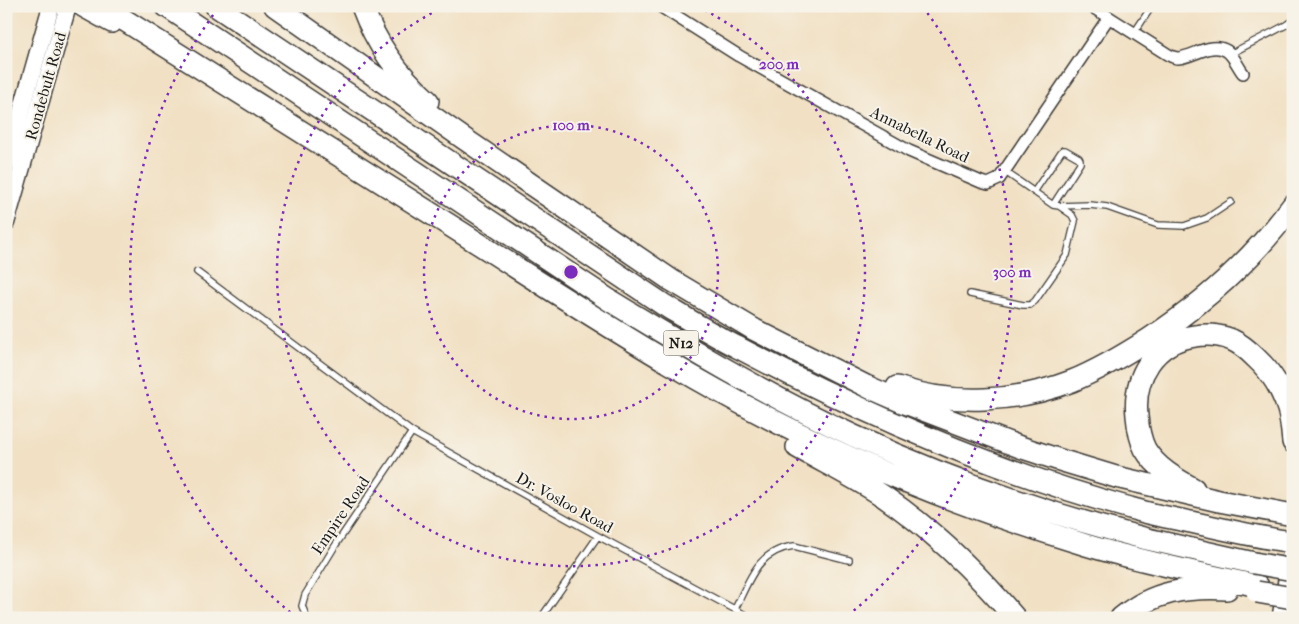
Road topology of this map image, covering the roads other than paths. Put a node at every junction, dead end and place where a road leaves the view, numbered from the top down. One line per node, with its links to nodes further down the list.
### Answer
1 (50, 6): 18 (main road, Rondebult Road)
2 (68, 6): 25 (main road, Rondebult Road)
3 (83, 6): 17 (highway)
4 (102, 6): 17 (highway)
5 (166, 6): 38 (highway, N12, bridge)
6 (216, 6): 35 (highway, N12)
7 (275, 6): 20 (highway)
8 (362, 6): 20 (highway)
9 (660, 6): 19 (street, Annabella Road)
10 (1091, 6): 12 (street)
11 (1152, 6): 14 (lane)
12 (1109, 17): 14 (street); 19 (street, Annabella Road)
13 (1293, 20): 15 (lane)
14 (1134, 33): 15 (street)
15 (1230, 54): 16 (street)
16 (1243, 73)
17 (224, 84): 28 (highway)
18 (6, 165)
19 (1004, 171): 21 (lane)
20 (526, 180): 29 (highway)
21 (1034, 192): 23 (lane); 23 (lane)
22 (1231, 202): 23 (lane)
23 (1056, 205): 27 (lane)
24 (1293, 205): 29 (highway)
25 (6, 224)
26 (196, 272): 30 (lane, Dr. Vosloo Road)
27 (970, 294)
28 (602, 323): 39 (highway); 45 (highway)
29 (755, 330): 32 (highway)
30 (412, 432): 34 (lane, Dr. Vosloo Road); 42 (lane, Empire Road)
31 (1293, 442): 32 (highway)
32 (1219, 501): 33 (highway)
33 (1293, 515)
34 (598, 536): 41 (lane, Dr. Vosloo Road); 43 (lane)
35 (1293, 542)
36 (1293, 555): 38 (highway)
37 (849, 560): 41 (lane)
38 (1291, 580): 39 (highway); 47 (highway); 48 (highway)
39 (1258, 589): 40 (highway, bridge); 46 (highway)
40 (1293, 598)
41 (735, 609): 44 (lane, Dr. Vosloo Road)
42 (306, 618)
43 (541, 618)
44 (751, 618)
45 (1015, 618)
46 (1121, 618)
47 (1275, 618)
48 (1283, 618)

